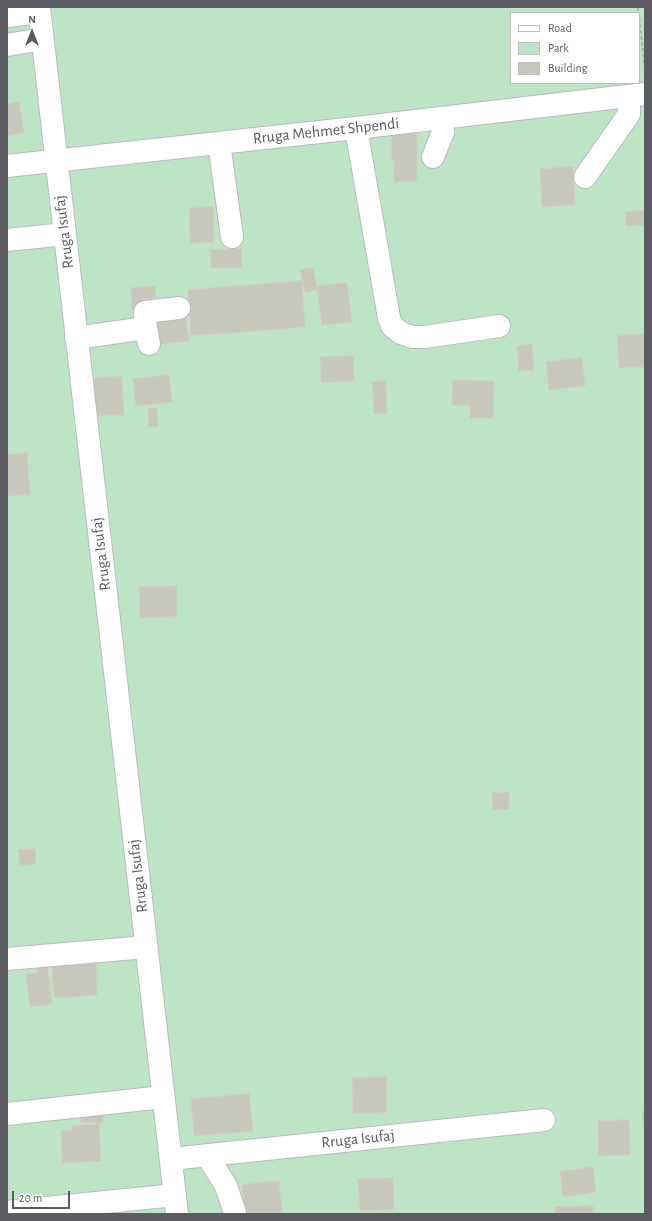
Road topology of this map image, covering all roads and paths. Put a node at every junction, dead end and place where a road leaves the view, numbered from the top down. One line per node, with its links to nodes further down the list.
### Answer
1 (39, 10): 2 (street); 4 (street, Rruga Isufaj)
2 (7, 16)
3 (640, 26): 6 (path)
4 (42, 39): 5 (street); 12 (street, Rruga Isufaj)
5 (7, 45)
6 (645, 67)
7 (637, 95): 8 (street, Rruga Mehmet Shpendi); 14 (street)
8 (441, 118): 9 (street, Rruga Mehmet Shpendi); 11 (street)
9 (356, 128): 10 (street, Rruga Mehmet Shpendi); 19 (street)
10 (219, 143): 12 (street, Rruga Mehmet Shpendi); 16 (street)
11 (432, 157)
12 (56, 161): 13 (street, Rruga Mehmet Shpendi); 15 (street, Rruga Isufaj)
13 (7, 166)
14 (584, 177)
15 (65, 234): 17 (street); 20 (street, Rruga Isufaj)
16 (232, 237)
17 (7, 240)
18 (179, 308): 20 (street)
19 (499, 326)
20 (76, 338): 21 (street, Rruga Isufaj)
21 (146, 947): 22 (street); 23 (street, Rruga Isufaj)
22 (7, 959)
23 (163, 1097): 24 (street); 27 (street, Rruga Isufaj)
24 (7, 1114)
25 (544, 1120): 26 (street, Rruga Isufaj)
26 (210, 1155): 27 (street, Rruga Isufaj); 30 (street)
27 (170, 1159): 28 (street, Rruga Isufaj)
28 (176, 1205): 29 (street, Rruga Isufaj)
29 (7, 1212)
30 (235, 1213)

